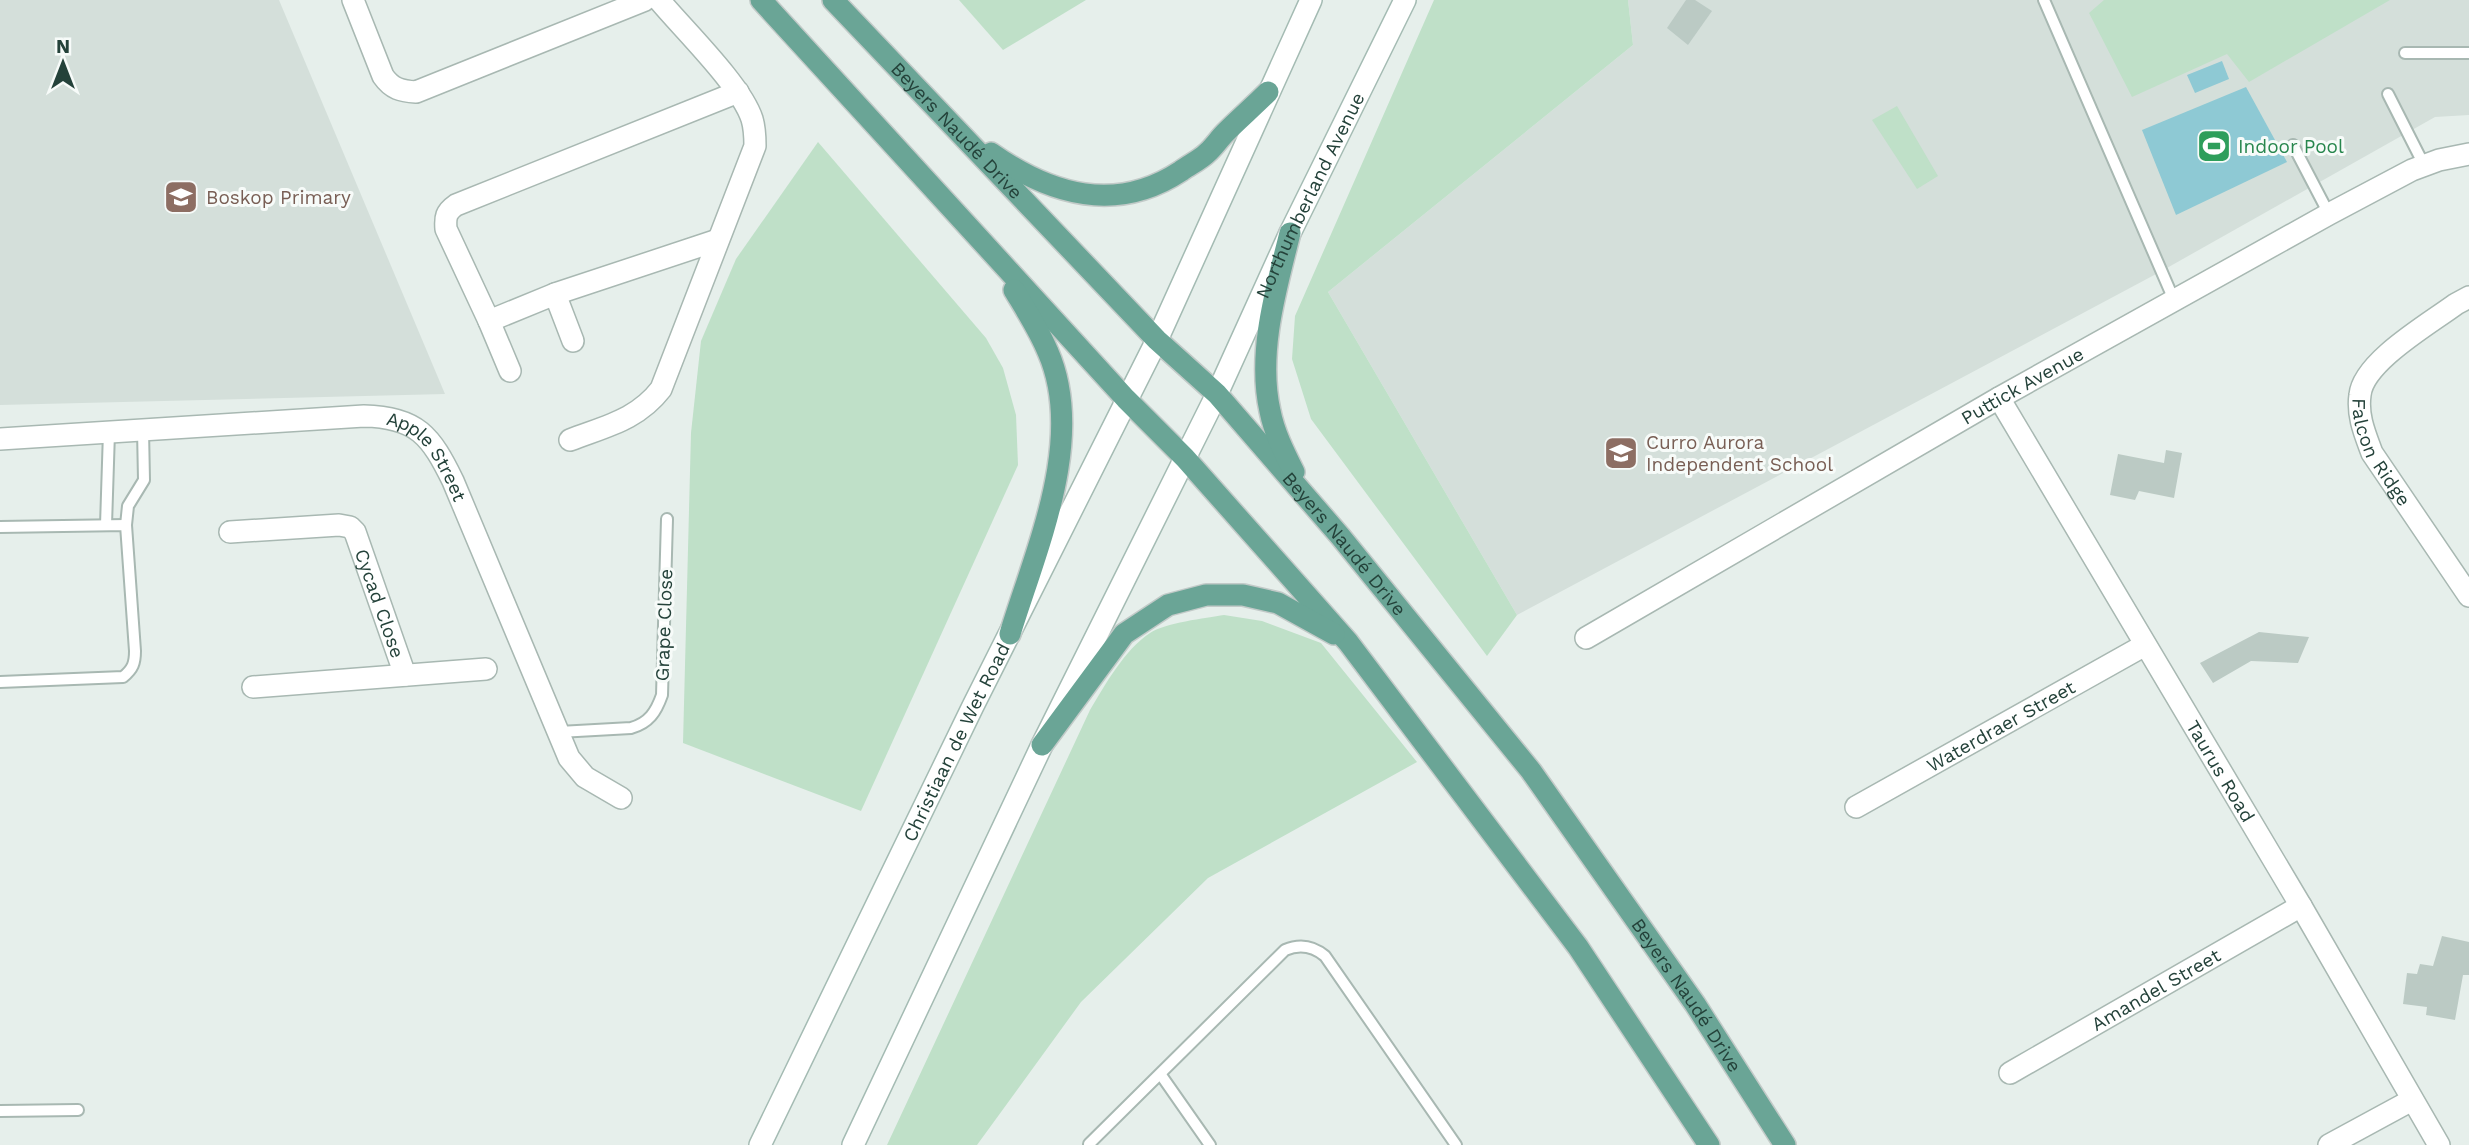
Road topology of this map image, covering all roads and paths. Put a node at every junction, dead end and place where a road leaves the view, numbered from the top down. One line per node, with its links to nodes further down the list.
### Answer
1 (353, 0): 2 (street)
2 (645, 0)
3 (659, 0): 11 (street)
4 (761, 0): 21 (main road)
5 (833, 0): 14 (main road, Beyers Naudé Drive)
6 (1311, 0): 12 (street)
7 (1405, 0): 19 (street, Northumberland Avenue)
8 (2045, 0): 24 (lane)
9 (2469, 52): 10 (lane)
10 (2405, 53)
11 (738, 92): 20 (street); 25 (street)
12 (1268, 92): 14 (main road); 26 (street)
13 (2388, 94): 17 (lane)
14 (955, 128): 26 (main road, Beyers Naudé Drive)
15 (2293, 145): 18 (lane)
16 (2469, 154): 17 (street, Puttick Avenue)
17 (2424, 165): 18 (street, Puttick Avenue)
18 (2329, 214): 24 (street, Puttick Avenue)
19 (1290, 233): 29 (street, Northumberland Avenue); 37 (main road)
20 (718, 240): 22 (street); 35 (street)
21 (989, 248): 31 (main road); 44 (main road)
22 (555, 294): 25 (street); 27 (street)
23 (2469, 298): 43 (street, Falcon Ridge)
24 (2174, 300): 30 (street, Puttick Avenue)
25 (489, 321): 28 (street)
26 (1157, 340): 29 (main road, Beyers Naudé Drive); 31 (street, Christiaan de Wet Road)
27 (573, 341)
28 (510, 372)
29 (1217, 394): 36 (street); 37 (main road, Beyers Naudé Drive)
30 (1999, 398): 45 (street, Puttick Avenue); 47 (street, Taurus Road)
31 (1126, 399): 36 (main road); 44 (street, Christiaan de Wet Road)
32 (143, 430): 33 (street, Apple Street); 40 (lane); 52 (street, Apple Street)
33 (108, 432): 34 (street, Apple Street); 39 (lane)
34 (0, 439)
35 (570, 440)
36 (1185, 458): 46 (main road); 53 (street)
37 (1306, 497): 68 (main road, Beyers Naudé Drive)
38 (667, 519): 52 (lane, Grape Close)
39 (106, 525): 40 (lane); 41 (lane)
40 (126, 525): 50 (lane)
41 (0, 527)
42 (230, 532): 49 (street, Cycad Close)
43 (2469, 596)
44 (1010, 634): 63 (street, Christiaan de Wet Road)
45 (1586, 638)
46 (1348, 642): 53 (main road); 67 (main road)
47 (2145, 645): 55 (street, Waterdraer Street); 56 (street, Taurus Road)
48 (486, 669): 49 (street, Cycad Close)
49 (405, 675): 51 (street, Cycad Close)
50 (0, 682)
51 (253, 687)
52 (559, 732): 54 (street, Apple Street)
53 (1042, 745): 64 (street)
54 (621, 798)
55 (1856, 807)
56 (2301, 906): 57 (street, Amandel Street); 59 (street, Taurus Road)
57 (2011, 1073)
58 (1161, 1075): 62 (lane); 65 (lane); 66 (lane)
59 (2412, 1100): 69 (street); 70 (street, Taurus Road)
60 (78, 1110): 61 (lane)
61 (0, 1111)
62 (1089, 1143)
63 (760, 1145)
64 (853, 1145)
65 (1210, 1145)
66 (1456, 1145)
67 (1709, 1145)
68 (1785, 1145)
69 (2329, 1145)
70 (2439, 1145)

